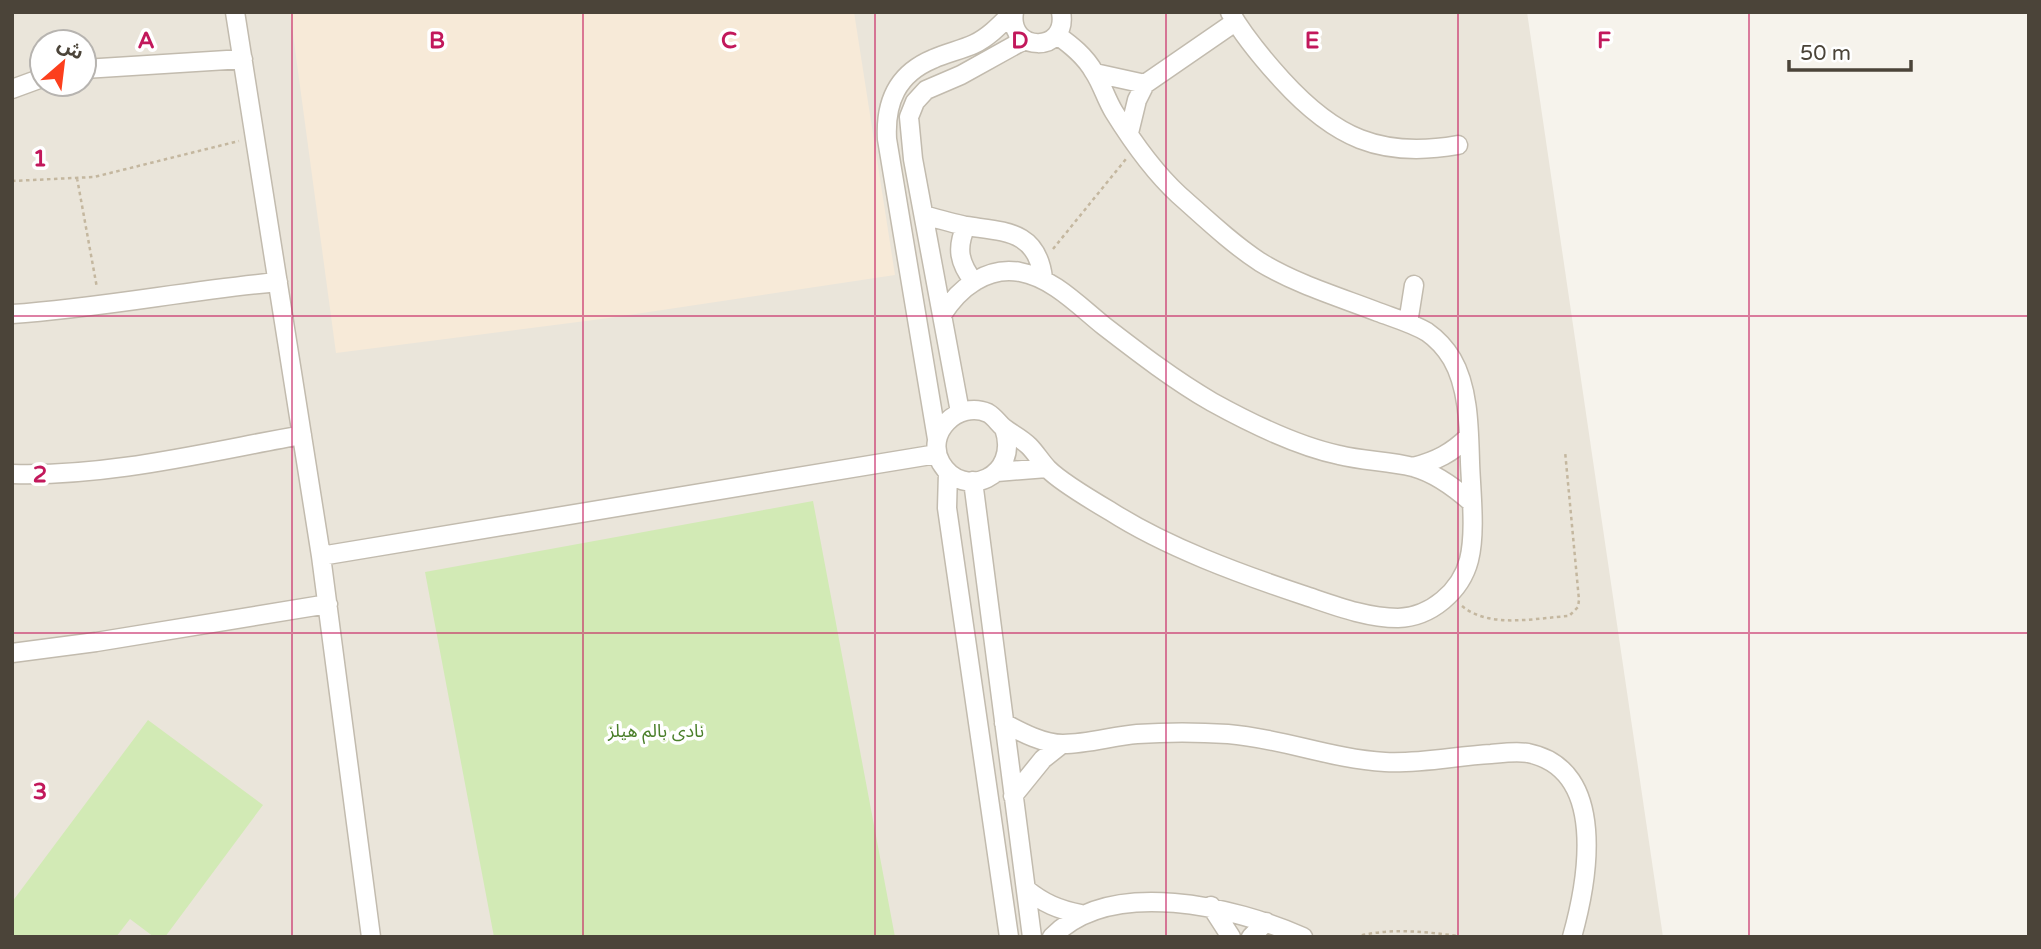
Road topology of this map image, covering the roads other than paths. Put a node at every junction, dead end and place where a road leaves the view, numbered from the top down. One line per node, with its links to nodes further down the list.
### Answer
1 (235, 12): 7 (street)
2 (1013, 12): 6 (street); 26 (street)
3 (1061, 12): 5 (street)
4 (1233, 17): 10 (street); 12 (street)
5 (1057, 35): 6 (street); 9 (street)
6 (1024, 40): 13 (street)
7 (243, 59): 8 (street); 16 (street)
8 (98, 68)
9 (1096, 73): 10 (street); 11 (street)
10 (1145, 84): 11 (street)
11 (1133, 139): 21 (street)
12 (1458, 145)
13 (923, 215): 14 (street); 20 (street)
14 (967, 226): 15 (street); 17 (street)
15 (1042, 271): 17 (street); 27 (street)
16 (278, 282): 19 (street); 24 (street)
17 (974, 282): 20 (street)
18 (1414, 285): 21 (street)
19 (12, 314)
20 (942, 315): 22 (street)
21 (1408, 323): 25 (street)
22 (960, 412): 23 (street); 26 (street)
23 (1004, 428): 28 (street); 30 (street)
24 (302, 435): 31 (street); 34 (street)
25 (1469, 436): 27 (street); 33 (street)
26 (937, 447): 29 (street); 34 (street)
27 (1413, 467): 33 (street)
28 (1047, 468): 30 (street); 33 (street)
29 (948, 472): 32 (street); 45 (street)
30 (997, 472): 32 (street)
31 (12, 474)
32 (973, 481): 37 (street)
33 (1471, 502)
34 (321, 555): 35 (street)
35 (328, 604): 36 (street); 44 (street)
36 (12, 653)
37 (1004, 723): 38 (street); 39 (street)
38 (1062, 744): 39 (street); 51 (street)
39 (1013, 796): 40 (street)
40 (1026, 889): 42 (street); 46 (street)
41 (1211, 906): 42 (street); 43 (street); 48 (street)
42 (1080, 914): 47 (street)
43 (1266, 922): 49 (street); 50 (street)
44 (371, 937)
45 (1009, 937)
46 (1032, 937)
47 (1052, 937)
48 (1231, 937)
49 (1251, 937)
50 (1303, 937)
51 (1572, 937)

